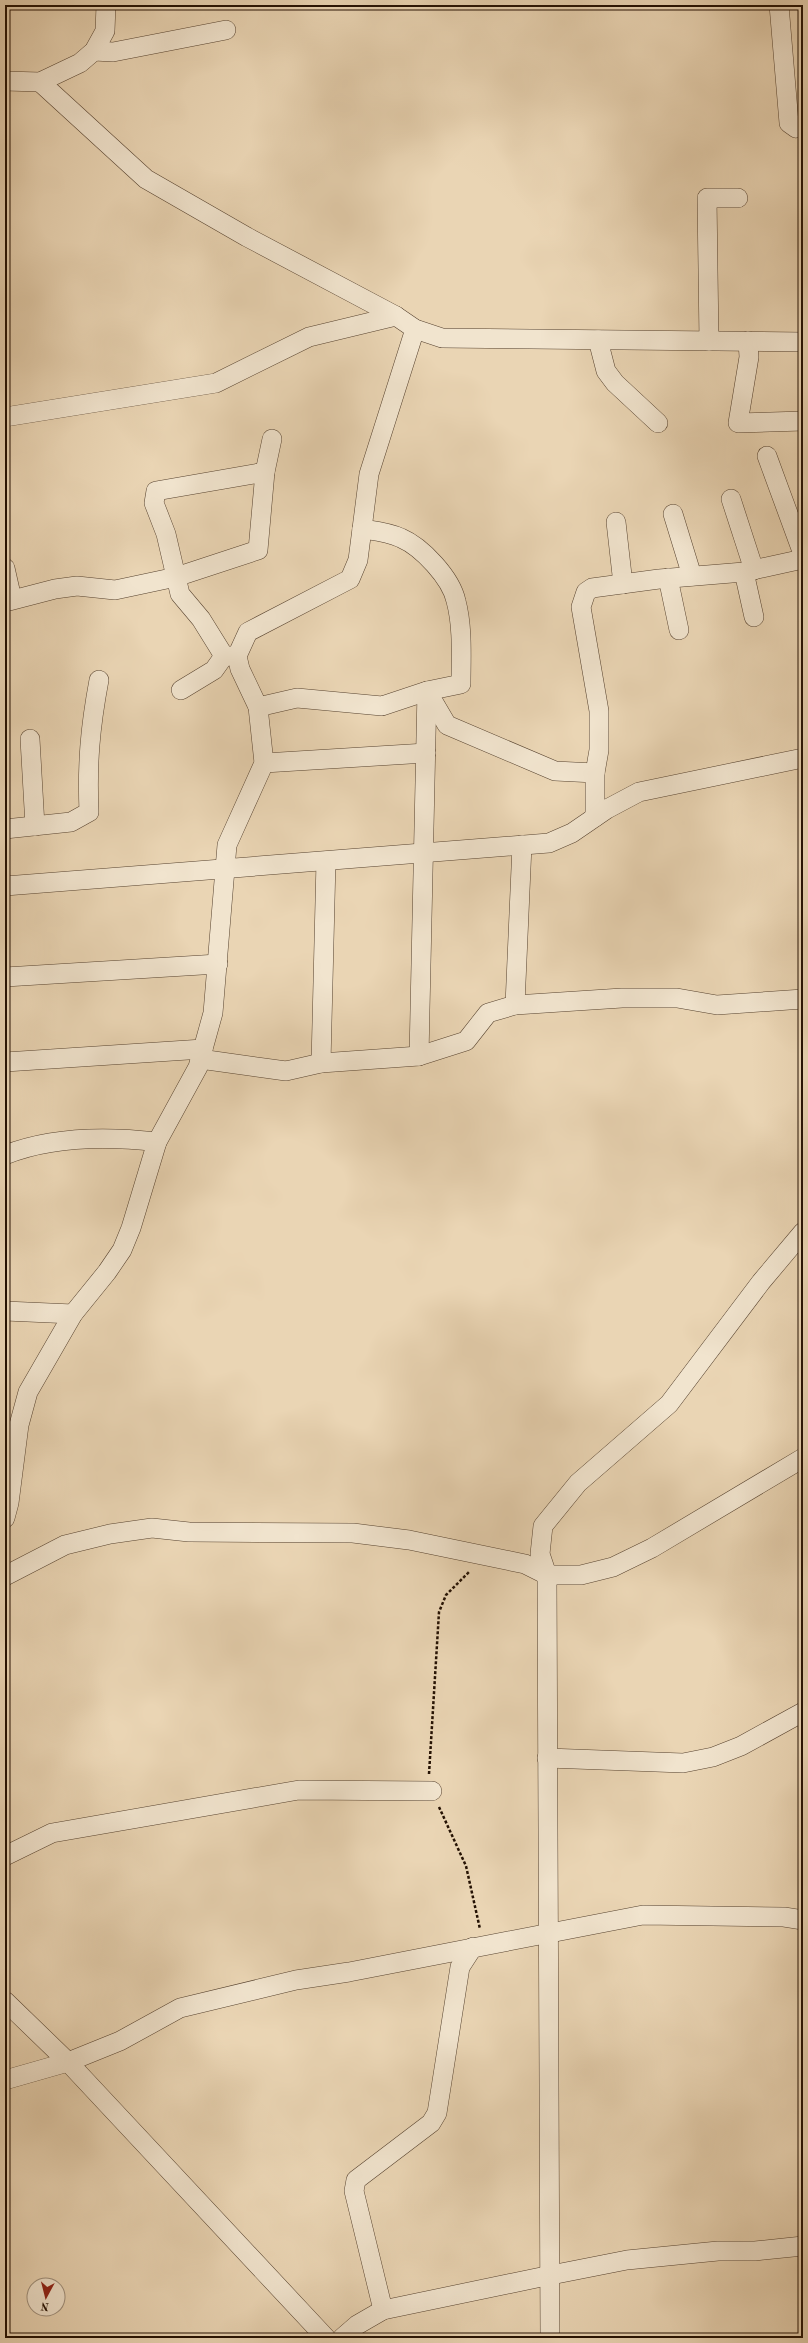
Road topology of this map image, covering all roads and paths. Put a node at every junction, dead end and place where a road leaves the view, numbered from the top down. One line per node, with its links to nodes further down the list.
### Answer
1 (106, 5): 4 (street)
2 (779, 5): 7 (street)
3 (226, 30): 4 (street)
4 (94, 51): 6 (street)
5 (5, 81): 6 (street)
6 (40, 82): 9 (street)
7 (803, 124)
8 (738, 198): 12 (street)
9 (396, 316): 10 (street); 15 (street)
10 (415, 330): 11 (street); 24 (street)
11 (598, 340): 12 (street); 17 (street)
12 (709, 341): 13 (street)
13 (748, 341): 14 (street); 16 (street)
14 (803, 342)
15 (5, 417)
16 (803, 421)
17 (658, 423)
18 (272, 439): 20 (street)
19 (767, 456): 25 (street)
20 (265, 472): 30 (street); 30 (street)
21 (731, 499): 28 (street)
22 (673, 514): 29 (street)
23 (616, 522): 32 (street)
24 (362, 529): 36 (street); 39 (street)
25 (803, 554)
26 (803, 559): 28 (street)
27 (5, 568): 33 (street)
28 (749, 571): 29 (street); 34 (street)
29 (692, 576): 31 (street)
30 (176, 577): 33 (street); 36 (street)
31 (668, 578): 32 (street); 35 (street)
32 (623, 584): 45 (street)
33 (8, 600)
34 (754, 617)
35 (679, 630)
36 (230, 656): 38 (street); 40 (street)
37 (99, 680): 47 (street)
38 (181, 690)
39 (427, 691): 40 (street); 42 (street); 45 (street)
40 (258, 707): 44 (street)
41 (30, 739): 47 (street)
42 (426, 753): 44 (street); 50 (street)
43 (803, 758): 46 (street)
44 (264, 763): 52 (street)
45 (595, 773): 46 (street)
46 (595, 817): 49 (street)
47 (35, 826): 48 (street)
48 (5, 829)
49 (522, 845): 50 (street); 57 (street)
50 (423, 853): 51 (street); 59 (street)
51 (326, 861): 52 (street); 61 (street)
52 (227, 869): 53 (street); 54 (street)
53 (5, 886)
54 (218, 964): 55 (street); 58 (street)
55 (5, 977)
56 (803, 999): 57 (street)
57 (515, 1005): 59 (street)
58 (202, 1054): 60 (street); 61 (street); 62 (street)
59 (419, 1056): 61 (street)
60 (5, 1062)
61 (322, 1063)
62 (157, 1142): 63 (street); 66 (street)
63 (5, 1154)
64 (803, 1232): 70 (street)
65 (5, 1311): 66 (street)
66 (73, 1314): 68 (street)
67 (803, 1458): 70 (street)
68 (5, 1518)
69 (497, 1559): 70 (street); 71 (street); 74 (path)
70 (547, 1575): 73 (street)
71 (5, 1576)
72 (803, 1712): 73 (street)
73 (547, 1758): 77 (street)
74 (432, 1791): 75 (street); 78 (path)
75 (5, 1856)
76 (803, 1920): 77 (street)
77 (548, 1934): 78 (street); 83 (street)
78 (478, 1946): 80 (street); 84 (street)
79 (5, 2001): 80 (street)
80 (68, 2062): 81 (street); 85 (street)
81 (5, 2080)
82 (803, 2246): 83 (street)
83 (551, 2275): 84 (street); 87 (street)
84 (383, 2310): 86 (street)
85 (326, 2338)
86 (342, 2338)
87 (550, 2338)

